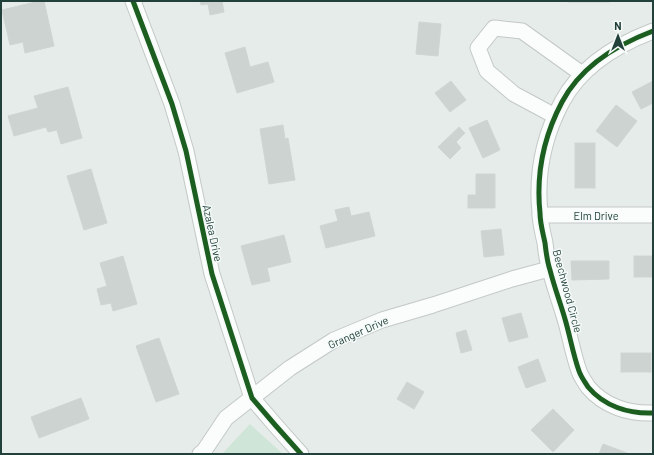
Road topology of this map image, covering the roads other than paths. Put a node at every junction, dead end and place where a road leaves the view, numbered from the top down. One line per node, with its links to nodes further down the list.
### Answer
1 (133, 1): 8 (street, Azalea Drive)
2 (653, 31): 3 (street, Beechwood Circle)
3 (582, 74): 4 (street, Beechwood Circle); 4 (street)
4 (555, 116): 6 (street, Beechwood Circle)
5 (653, 214): 6 (street, Elm Drive)
6 (540, 215): 7 (street, Beechwood Circle)
7 (549, 269): 8 (street, Granger Drive); 9 (street, Beechwood Circle)
8 (252, 398): 10 (street, Granger Drive); 11 (street, Azalea Drive)
9 (653, 413)
10 (200, 454)
11 (301, 454)

